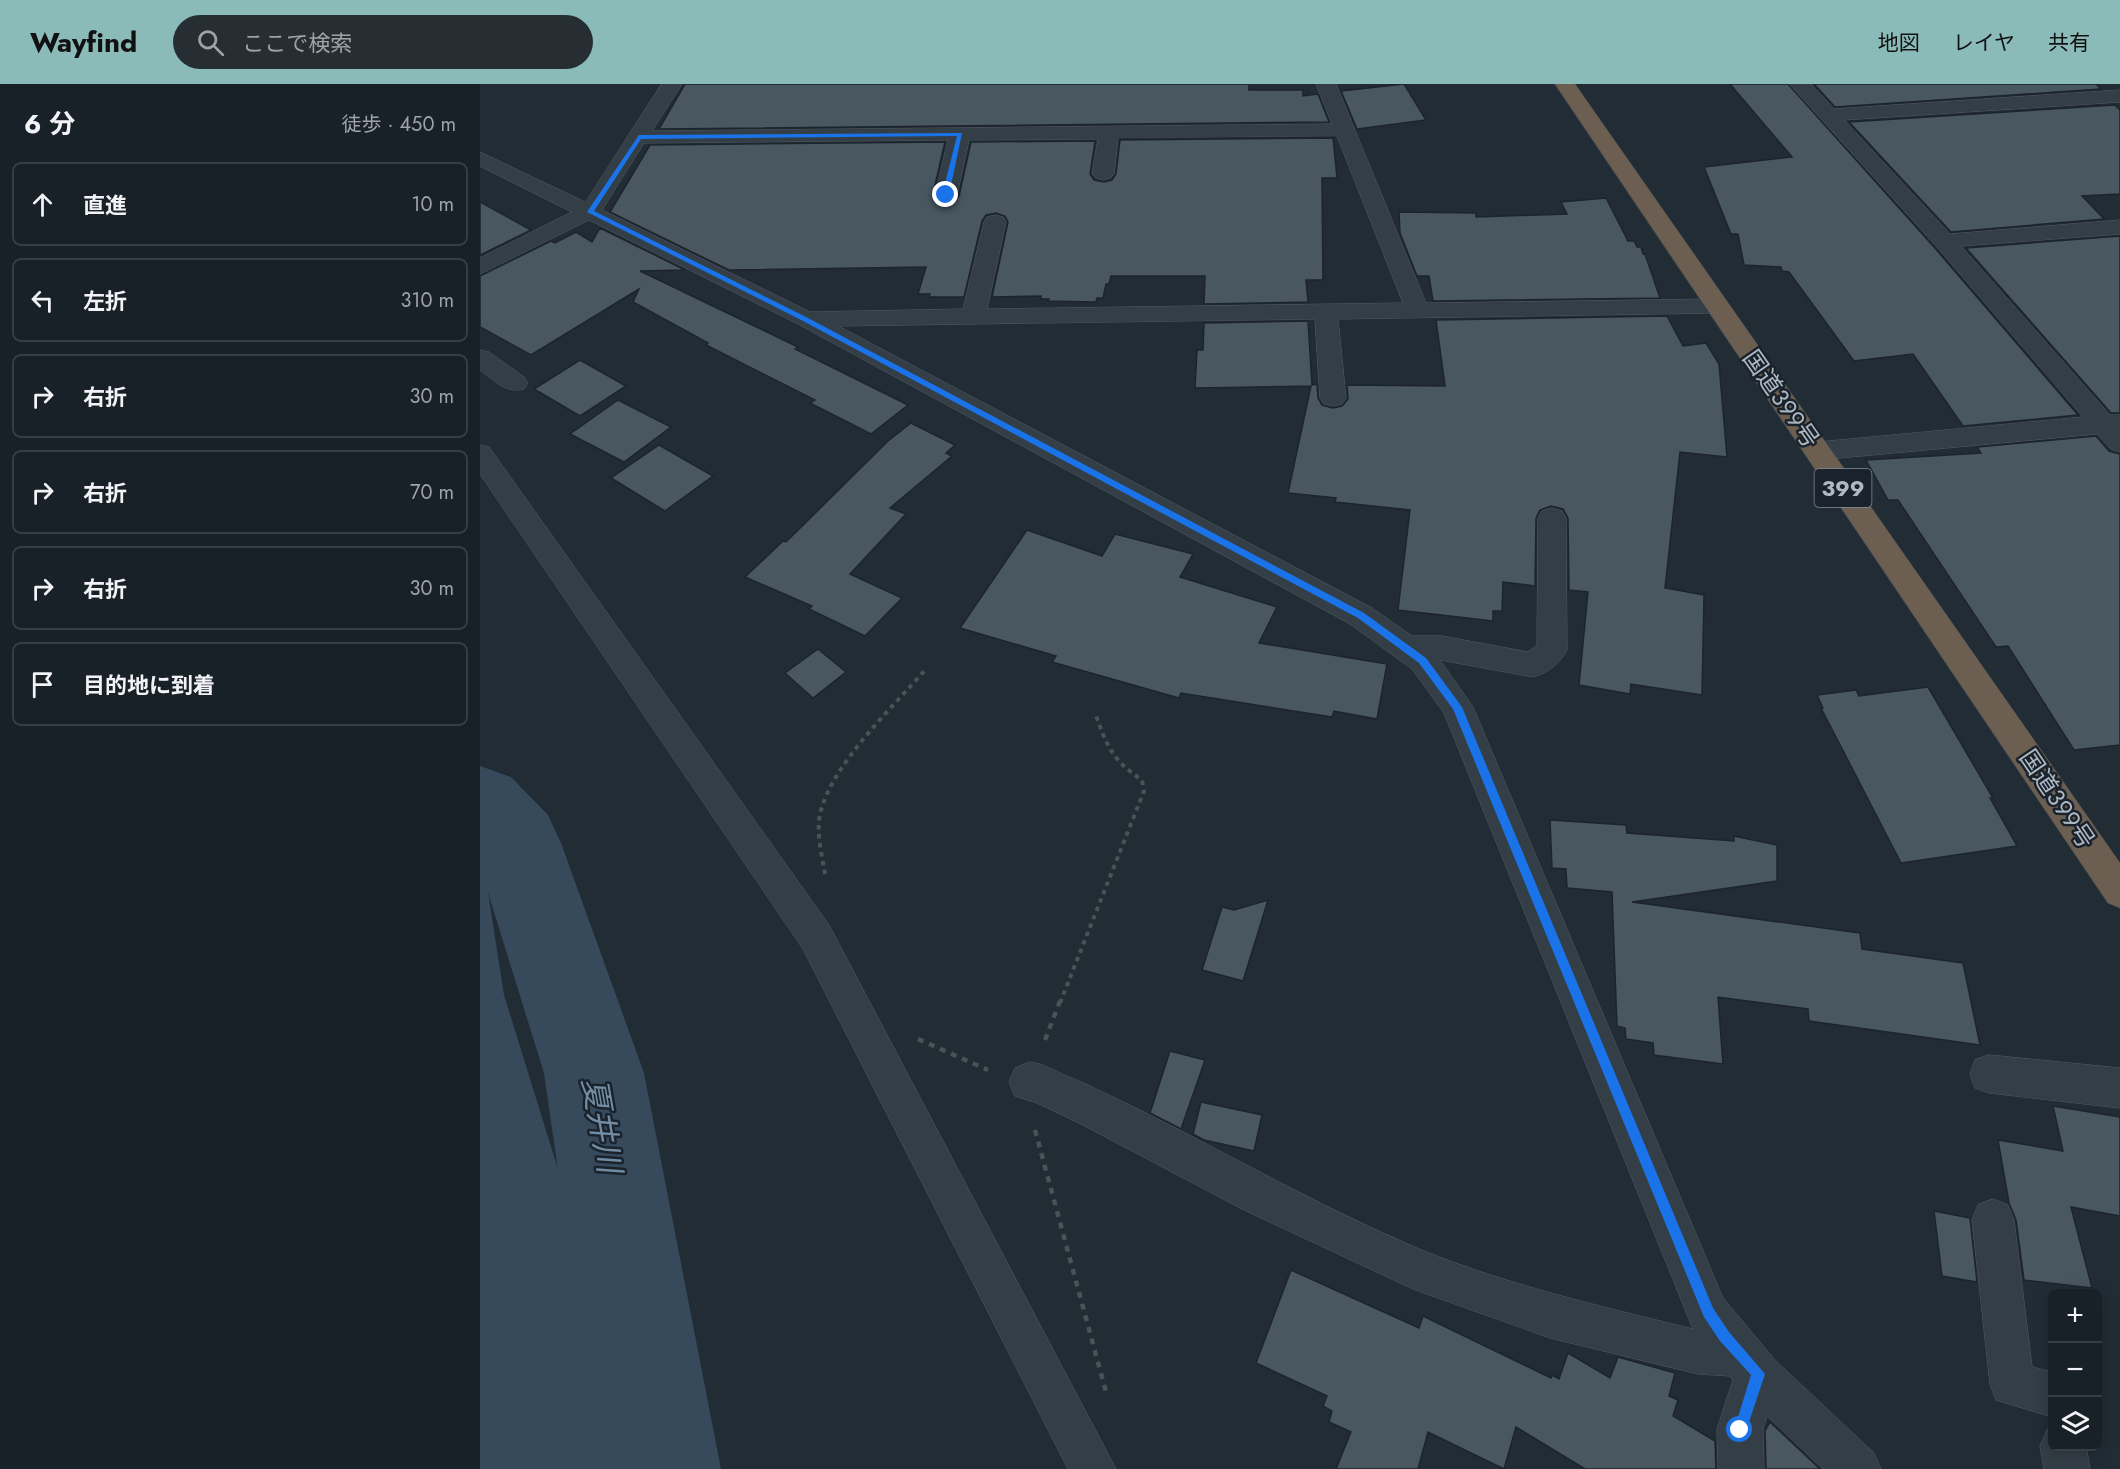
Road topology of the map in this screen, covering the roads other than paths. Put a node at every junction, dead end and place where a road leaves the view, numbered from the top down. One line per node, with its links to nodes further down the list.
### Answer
1 (672, 84): 10 (street)
2 (1326, 84): 7 (street)
3 (1565, 84): 19 (highway, 国道399号 / 399)
4 (1800, 84): 6 (street)
5 (2120, 96): 6 (street)
6 (1828, 115): 17 (street)
7 (1344, 130): 8 (street); 20 (street)
8 (1109, 132): 9 (street); 12 (street)
9 (960, 134): 10 (street); 13 (street)
10 (639, 137): 14 (street)
11 (480, 158): 14 (street)
12 (1103, 174)
13 (946, 195)
14 (590, 212): 18 (street); 23 (street)
15 (995, 222): 22 (street)
16 (2120, 227): 17 (street)
17 (1944, 241): 27 (street)
18 (480, 267)
19 (1717, 306): 20 (street); 28 (highway, 国道399号 / 399)
20 (1418, 312): 21 (street)
21 (1326, 313): 22 (street); 26 (street)
22 (973, 317): 23 (street)
23 (806, 319): 31 (street)
24 (480, 358): 25 (street)
25 (515, 383)
26 (1333, 398)
27 (2114, 430): 28 (street)
28 (1818, 451): 32 (highway, 国道399号 / 399)
29 (480, 454): 40 (street)
30 (1552, 518): 31 (street)
31 (1406, 648): 37 (street)
32 (2120, 892)
33 (1989, 1074): 35 (street)
34 (1029, 1082): 37 (street)
35 (2120, 1088)
36 (1993, 1220): 38 (street)
37 (1750, 1364): 41 (street); 42 (street)
38 (2048, 1393)
39 (2064, 1451): 43 (street)
40 (1093, 1469)
41 (1741, 1469)
42 (1858, 1469)
43 (2067, 1469)

